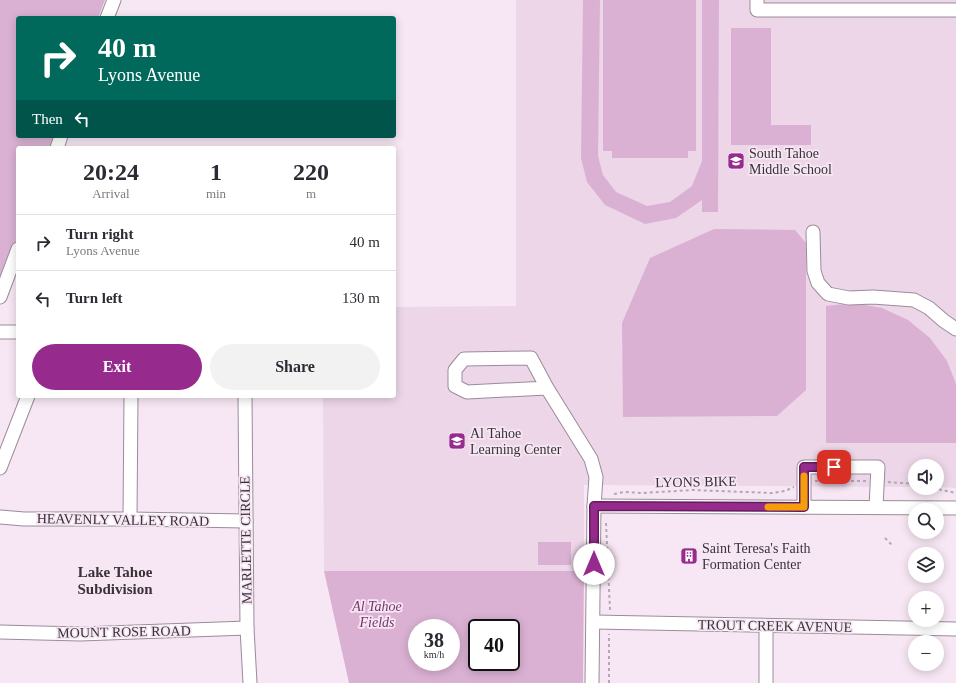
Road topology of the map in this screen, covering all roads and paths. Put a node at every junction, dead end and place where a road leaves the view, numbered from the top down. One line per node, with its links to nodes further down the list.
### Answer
1 (114, 0): 4 (street)
2 (757, 0): 3 (street)
3 (956, 10)
4 (108, 16)
5 (813, 232): 8 (street)
6 (16, 253): 7 (street)
7 (0, 297)
8 (956, 329)
9 (0, 332): 10 (street)
10 (16, 332)
11 (547, 388): 11 (street); 24 (street)
12 (27, 398): 15 (street)
13 (131, 398): 29 (street)
14 (245, 398): 30 (street, MARLETTE CIRCLE)
15 (0, 468)
16 (810, 481): 17 (path)
17 (872, 481)
18 (884, 481): 19 (path)
19 (908, 483)
20 (795, 487): 23 (path, LYONS BIKE)
21 (944, 490): 22 (path)
22 (956, 493)
23 (610, 496)
24 (594, 506): 25 (street); 35 (street)
25 (804, 507): 26 (street); 26 (street)
26 (876, 507): 27 (street)
27 (956, 508)
28 (0, 517): 29 (street, HEAVENLY VALLEY ROAD)
29 (130, 519): 30 (street, HEAVENLY VALLEY ROAD)
30 (246, 521): 37 (street, MARLETTE CIRCLE)
31 (606, 522): 34 (path)
32 (885, 538): 33 (path)
33 (893, 546)
34 (610, 616)
35 (594, 622): 36 (street, TROUT CREEK AVENUE); 42 (street)
36 (766, 626): 38 (street, TROUT CREEK AVENUE); 44 (street)
37 (247, 628): 40 (street, MOUNT ROSE ROAD); 41 (street, MARLETTE CIRCLE)
38 (956, 629)
39 (609, 630): 43 (path)
40 (0, 632)
41 (250, 683)
42 (592, 683)
43 (609, 683)
44 (766, 683)

